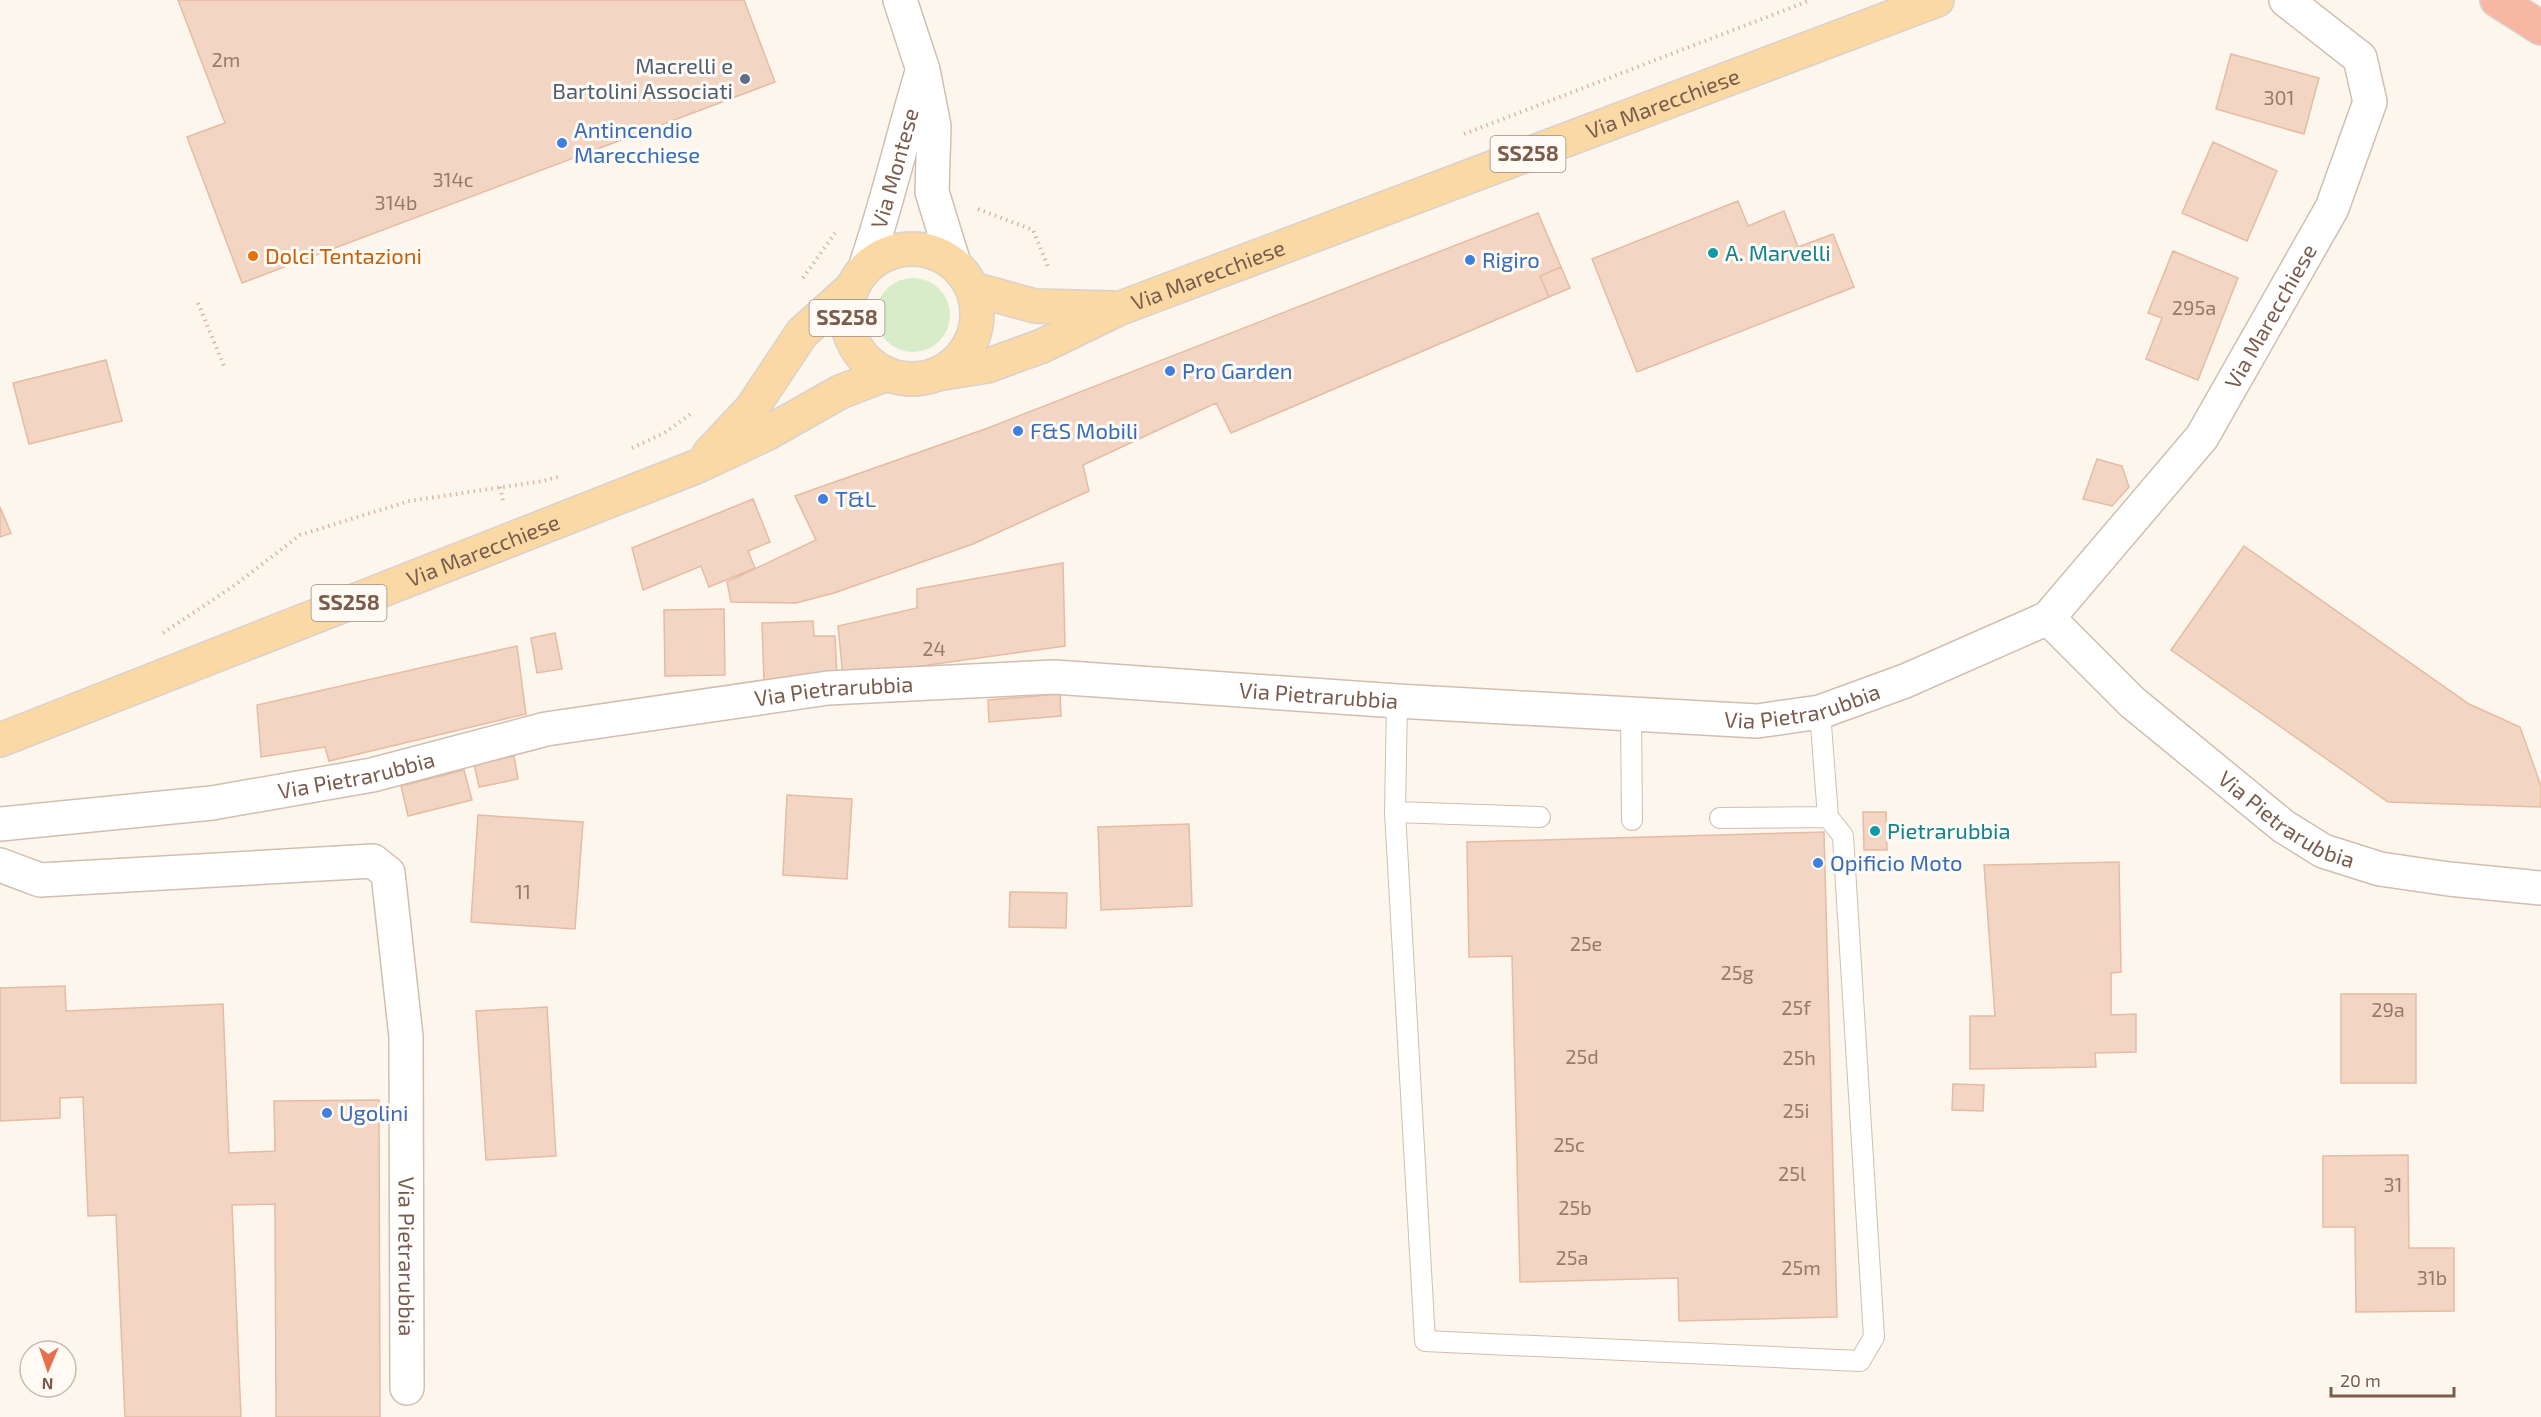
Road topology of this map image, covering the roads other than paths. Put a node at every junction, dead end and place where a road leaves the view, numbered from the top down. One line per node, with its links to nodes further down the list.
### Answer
1 (900, 0): 6 (street, Via Montese)
2 (1937, 0): 10 (main road, Via Marecchiese / SS258)
3 (2286, 0): 14 (street, Via Marecchiese)
4 (2497, 0): 5 (highway)
5 (2541, 28)
6 (923, 70): 7 (street, Via Montese); 8 (street, Via Montese)
7 (953, 260): 8 (main road, Via Marecchiese / SS258); 9 (main road, Via Marecchiese / SS258)
8 (858, 278): 11 (main road, Via Marecchiese / SS258); 13 (main road, Via Marecchiese / SS258)
9 (973, 289): 10 (main road, Via Marecchiese / SS258); 12 (main road, Via Marecchiese / SS258)
10 (1118, 309): 12 (main road, Via Marecchiese / SS258)
11 (887, 374): 12 (main road, Via Marecchiese / SS258); 13 (main road, Via Marecchiese / SS258)
12 (937, 374)
13 (698, 465): 18 (main road, Via Marecchiese / SS258)
14 (2048, 618): 16 (street, Via Pietrarubbia); 26 (street, Via Pietrarubbia)
15 (1397, 701): 17 (street, Via Pietrarubbia); 19 (lane); 24 (street, Via Pietrarubbia)
16 (1820, 712): 17 (street, Via Pietrarubbia); 21 (lane)
17 (1631, 714): 23 (lane)
18 (0, 740)
19 (1395, 812): 20 (lane); 21 (lane)
20 (1540, 817)
21 (1828, 817): 22 (lane)
22 (1720, 818)
23 (1632, 820)
24 (0, 824)
25 (0, 865): 27 (street, Via Pietrarubbia)
26 (2541, 888)
27 (407, 1388)

